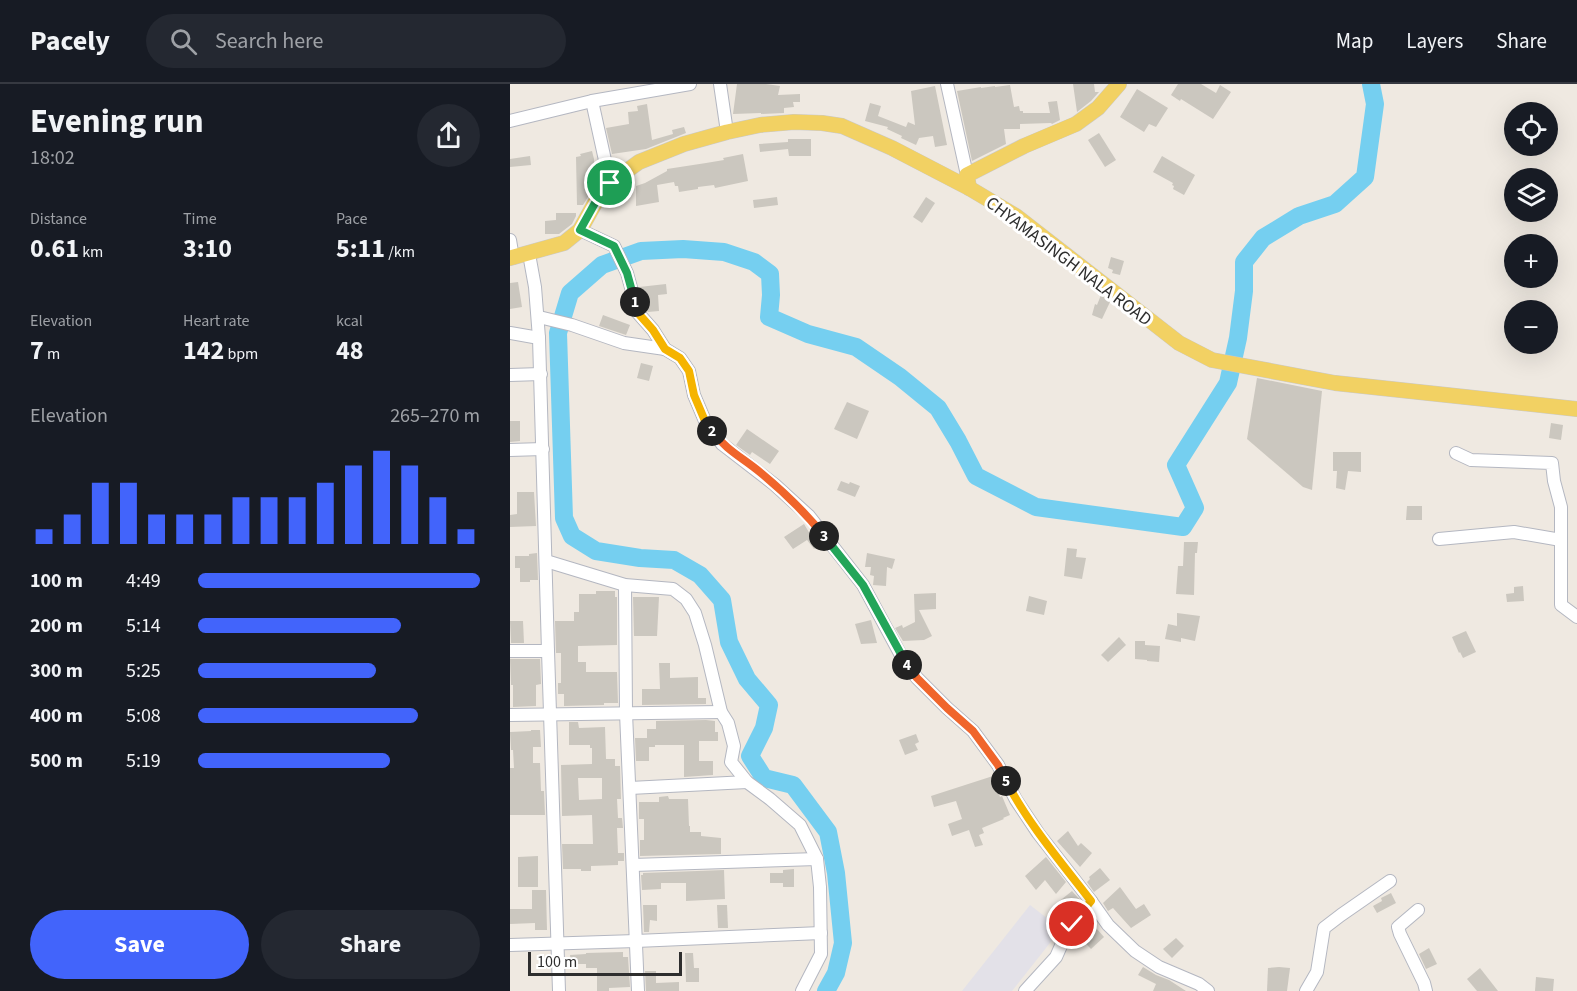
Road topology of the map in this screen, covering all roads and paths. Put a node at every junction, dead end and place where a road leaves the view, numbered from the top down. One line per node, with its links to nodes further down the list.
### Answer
1 (690, 84): 5 (street)
2 (720, 84): 7 (street)
3 (1119, 84): 8 (main road)
4 (952, 85): 8 (street)
5 (592, 101): 6 (street); 9 (street)
6 (510, 121)
7 (727, 132): 8 (main road, CHYAMASINGH NALA ROAD); 9 (main road, CHYAMASINGH NALA ROAD)
8 (968, 182): 20 (main road, CHYAMASINGH NALA ROAD)
9 (610, 183): 10 (main road, CHYAMASINGH NALA ROAD)
10 (580, 230): 12 (main road, CHYAMASINGH NALA ROAD); 17 (street)
11 (510, 240): 13 (street)
12 (529, 254): 13 (main road, CHYAMASINGH NALA ROAD); 14 (street)
13 (512, 258)
14 (543, 318): 16 (street); 17 (street)
15 (510, 333): 16 (street)
16 (539, 338): 18 (street)
17 (665, 349): 40 (street)
18 (541, 374): 19 (street); 21 (street)
19 (510, 375)
20 (1577, 409)
21 (543, 449): 22 (street); 26 (street)
22 (510, 450)
23 (1456, 453): 25 (street)
24 (1439, 539): 25 (street)
25 (1561, 540): 28 (street)
26 (546, 561): 27 (street); 30 (street)
27 (625, 585): 31 (street); 32 (street)
28 (1577, 617)
29 (510, 651): 30 (street)
30 (548, 651): 33 (street)
31 (721, 712): 32 (street); 35 (street)
32 (626, 713): 33 (street); 36 (street)
33 (550, 714): 34 (street); 44 (street)
34 (510, 716)
35 (747, 782): 36 (street); 37 (street)
36 (630, 788): 38 (street)
37 (817, 860): 38 (street); 42 (street)
38 (633, 865): 43 (street)
39 (1390, 882): 51 (street)
40 (1091, 901): 49 (street); 50 (street)
41 (1418, 910): 52 (street)
42 (821, 933): 43 (street); 48 (street)
43 (636, 941): 44 (street); 47 (street)
44 (557, 944): 45 (street); 46 (street)
45 (510, 945)
46 (559, 991)
47 (638, 991)
48 (802, 991)
49 (1025, 991)
50 (1208, 991)
51 (1306, 991)
52 (1426, 991)

